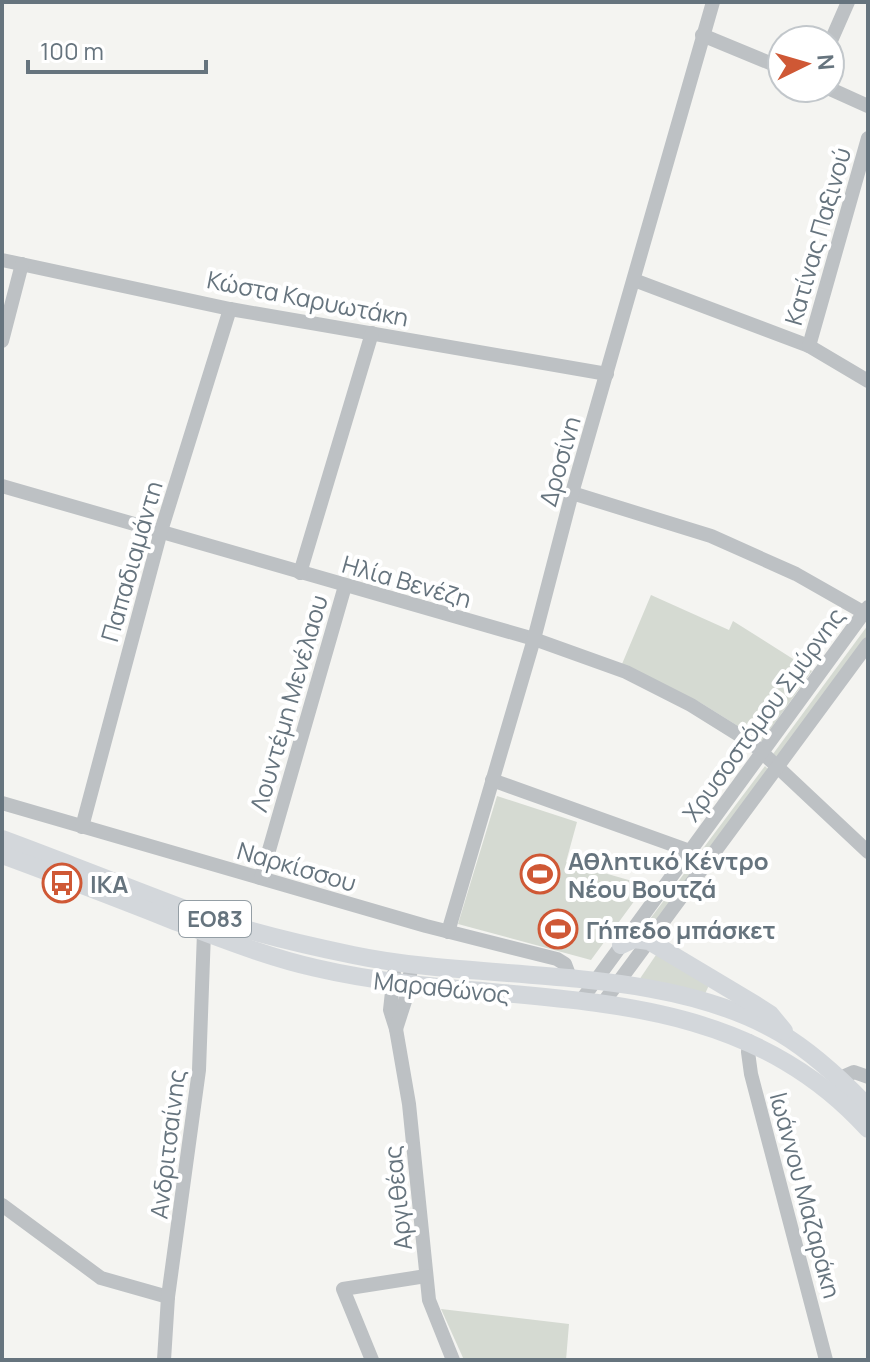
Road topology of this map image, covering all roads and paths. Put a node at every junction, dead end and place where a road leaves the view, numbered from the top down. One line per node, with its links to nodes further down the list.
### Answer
1 (713, 2): 4 (street, Δροσίνη)
2 (848, 2): 3 (street)
3 (838, 24)
4 (702, 35): 5 (street); 11 (street, Δροσίνη)
5 (766, 61)
6 (846, 96): 7 (street)
7 (868, 106)
8 (868, 138): 15 (street, Κατίνας Παξινού)
9 (2, 260): 10 (street, Κώστα Καρυωτάκη)
10 (22, 264): 12 (street, Κώστα Καρυωτάκη); 14 (street)
11 (634, 280): 15 (street); 16 (street, Δροσίνη)
12 (230, 309): 13 (street, Κώστα Καρυωτάκη); 20 (street, Παπαδιαμάντη)
13 (372, 333): 16 (street, Κώστα Καρυωτάκη); 21 (street, Λουντέμη Μενέλαου)
14 (2, 341)
15 (809, 346): 17 (street)
16 (607, 374): 19 (street, Δροσίνη)
17 (868, 381)
18 (2, 486): 20 (street, Ηλία Βενέζη)
19 (572, 493): 23 (street); 24 (street, Δροσίνη)
20 (161, 531): 21 (street, Ηλία Βενέζη); 30 (street, Παπαδιαμάντη)
21 (300, 573): 22 (street, Ηλία Βενέζη)
22 (345, 586): 24 (street, Ηλία Βενέζη); 35 (street, Λουντέμη Μενέλαου)
23 (867, 611): 26 (street, Χρυσοστόμου Σμύρνης)
24 (534, 639): 26 (street, Ηλία Βενέζη); 28 (street, Δροσίνη)
25 (868, 644): 27 (street, Χρυσοστόμου Σμύρνης)
26 (763, 751): 27 (street, Ηλία Βενέζη); 32 (street, Χρυσοστόμου Σμύρνης)
27 (777, 767): 33 (street, Ηλία Βενέζη); 38 (street, Χρυσοστόμου Σμύρνης)
28 (492, 780): 32 (street); 37 (street, Δροσίνη)
29 (2, 803): 30 (street, Ναρκίσσου)
30 (82, 827): 35 (street, Ναρκίσσου)
31 (2, 839): 40 (main road, Μαραθώνος / ΕΟ83)
32 (690, 851): 39 (street, Χρυσοστόμου Σμύρνης)
33 (868, 852)
34 (2, 855): 36 (main road, Μαραθώνος / ΕΟ83)
35 (261, 878): 37 (street, Ναρκίσσου)
36 (204, 932): 43 (main road, Μαραθώνος / ΕΟ83); 55 (street, Ανδριτσαίνης)
37 (448, 932): 41 (street, Ναρκίσσου)
38 (649, 941): 39 (main road); 44 (street, Χρυσοστόμου Σμύρνης); 48 (main road)
39 (621, 945): 42 (street, Χρυσοστόμου Σμύρνης)
40 (404, 963): 41 (main road, Μαραθώνος / ΕΟ83); 43 (street, Αργιθέας)
41 (571, 980): 42 (main road, Μαραθώνος / ΕΟ83)
42 (594, 982): 44 (main road, Μαραθώνος / ΕΟ83); 45 (street, Χρυσοστόμου Σμύρνης)
43 (400, 984): 45 (main road, Μαραθώνος / ΕΟ83); 54 (street, Αργιθέας)
44 (617, 985): 46 (street, Χρυσοστόμου Σμύρνης); 48 (main road, Μαραθώνος / ΕΟ83)
45 (580, 1002): 46 (main road, Μαραθώνος / ΕΟ83)
46 (603, 1003): 47 (main road, Μαραθώνος / ΕΟ83)
47 (749, 1041): 52 (main road, Μαραθώνος / ΕΟ83); 59 (street, Ιωάννου Μαζαράκη)
48 (797, 1046): 50 (main road, Μαραθώνος / ΕΟ83)
49 (868, 1077): 50 (street)
50 (838, 1079): 51 (main road, Μαραθώνος / ΕΟ83)
51 (868, 1107)
52 (868, 1129)
53 (2, 1205): 55 (street)
54 (426, 1276): 57 (street); 58 (street, Αργιθέας)
55 (168, 1297): 56 (street, Ανδριτσαίνης)
56 (164, 1360)
57 (372, 1360)
58 (453, 1360)
59 (826, 1360)

